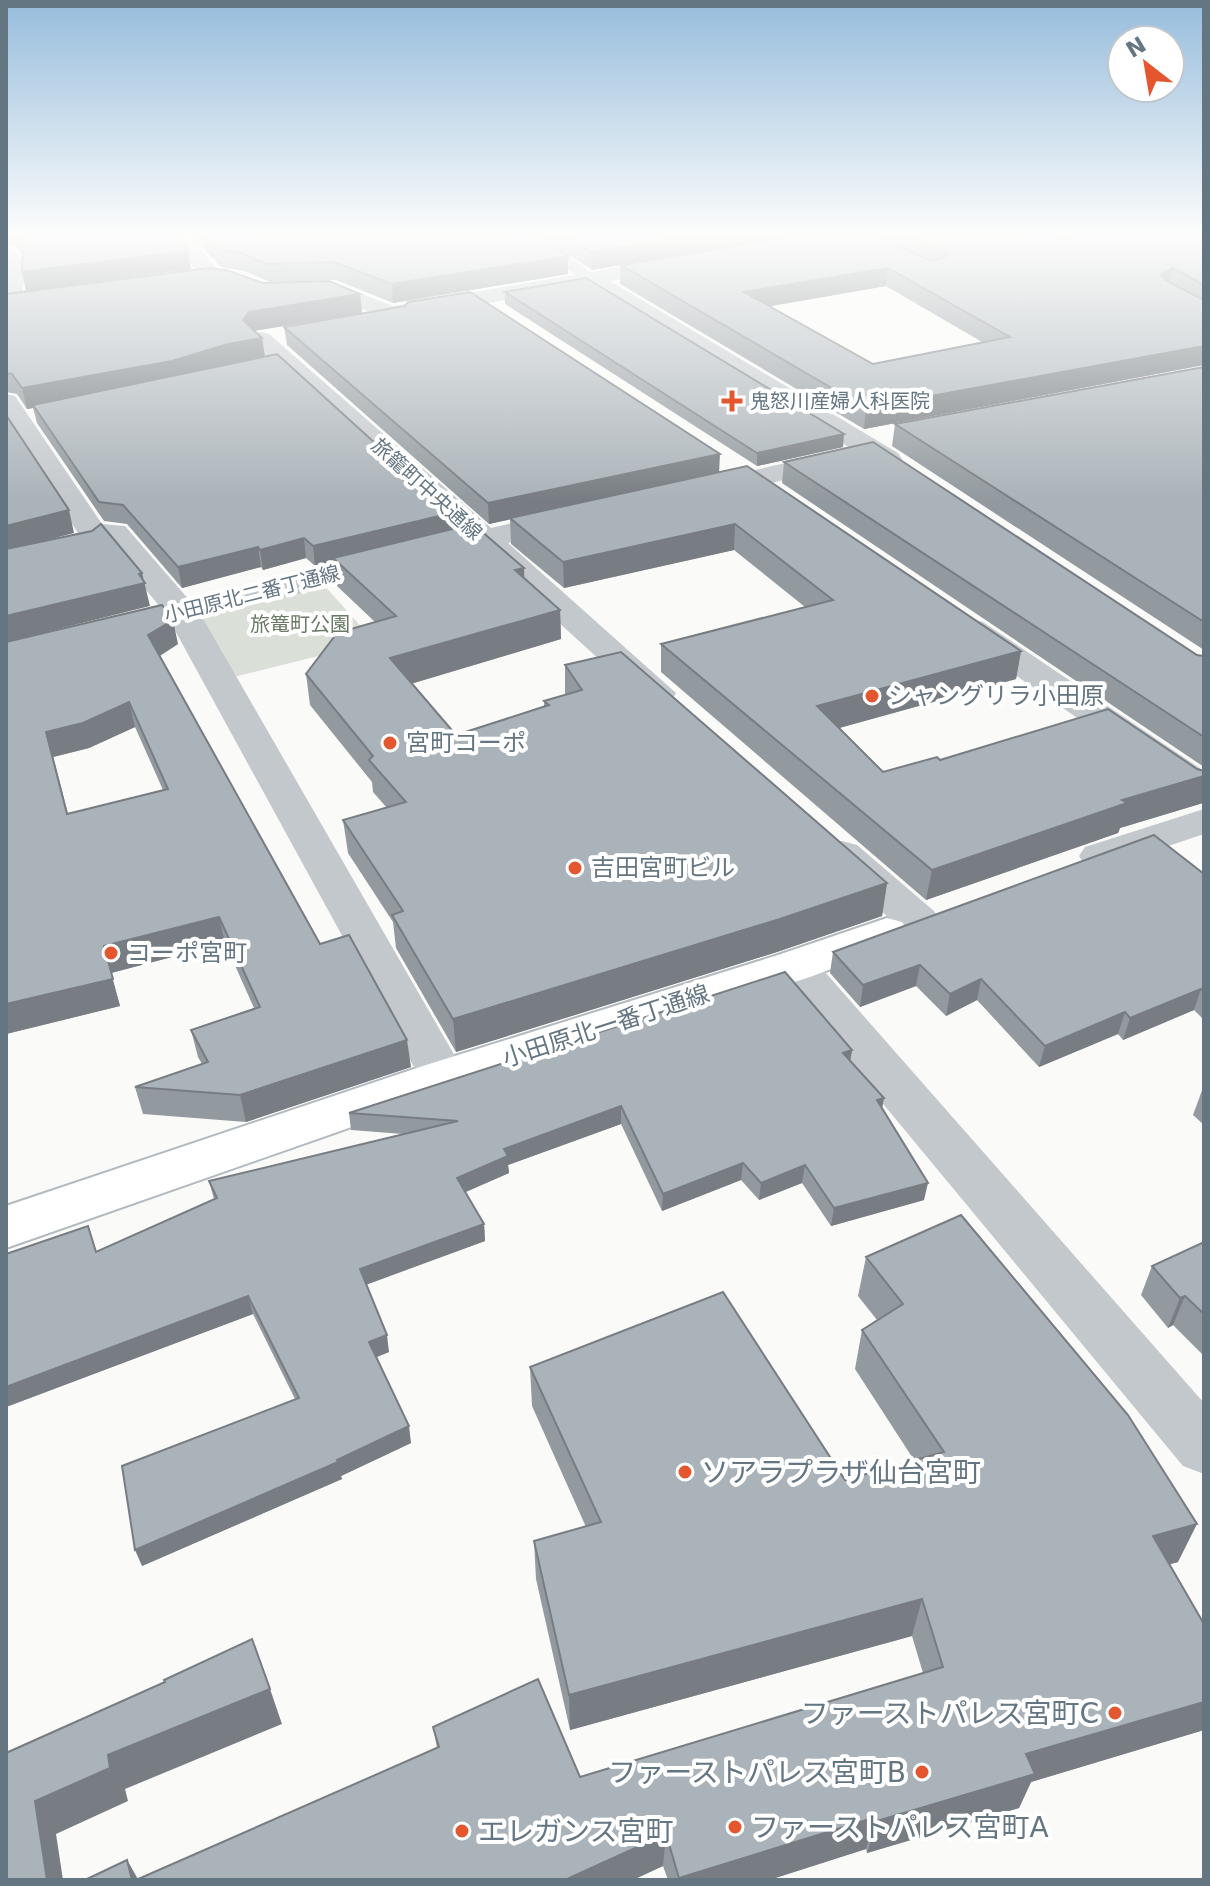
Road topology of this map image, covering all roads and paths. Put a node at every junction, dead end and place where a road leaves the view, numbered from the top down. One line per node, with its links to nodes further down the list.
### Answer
1 (665, 324): 5 (street)
2 (278, 354): 13 (street, 旅籠町中央通線)
3 (18, 412): 12 (street)
4 (902, 433): 5 (street)
5 (866, 446): 7 (street); 8 (street)
6 (712, 453): 8 (street)
7 (908, 472)
8 (752, 479): 9 (street); 10 (street)
9 (677, 495)
10 (790, 505)
11 (602, 512): 13 (street, 小田原北二番丁通線)
12 (94, 534): 14 (street); 16 (street)
13 (482, 538): 16 (street, 小田原北二番丁通線); 18 (street, 旅籠町中央通線)
14 (6, 563)
15 (946, 611): 19 (street)
16 (182, 612): 17 (street, 小田原北二番丁通線); 26 (street)
17 (6, 655)
18 (683, 714)
19 (1204, 788)
20 (1204, 821): 22 (street)
21 (824, 838): 24 (street)
22 (1082, 862)
23 (963, 905): 24 (street, 小田原北一番丁通線)
24 (919, 921): 25 (street, 小田原北一番丁通線)
25 (794, 966): 26 (street, 小田原北一番丁通線); 28 (street)
26 (443, 1077): 27 (street, 小田原北一番丁通線)
27 (6, 1227)
28 (1204, 1447)

